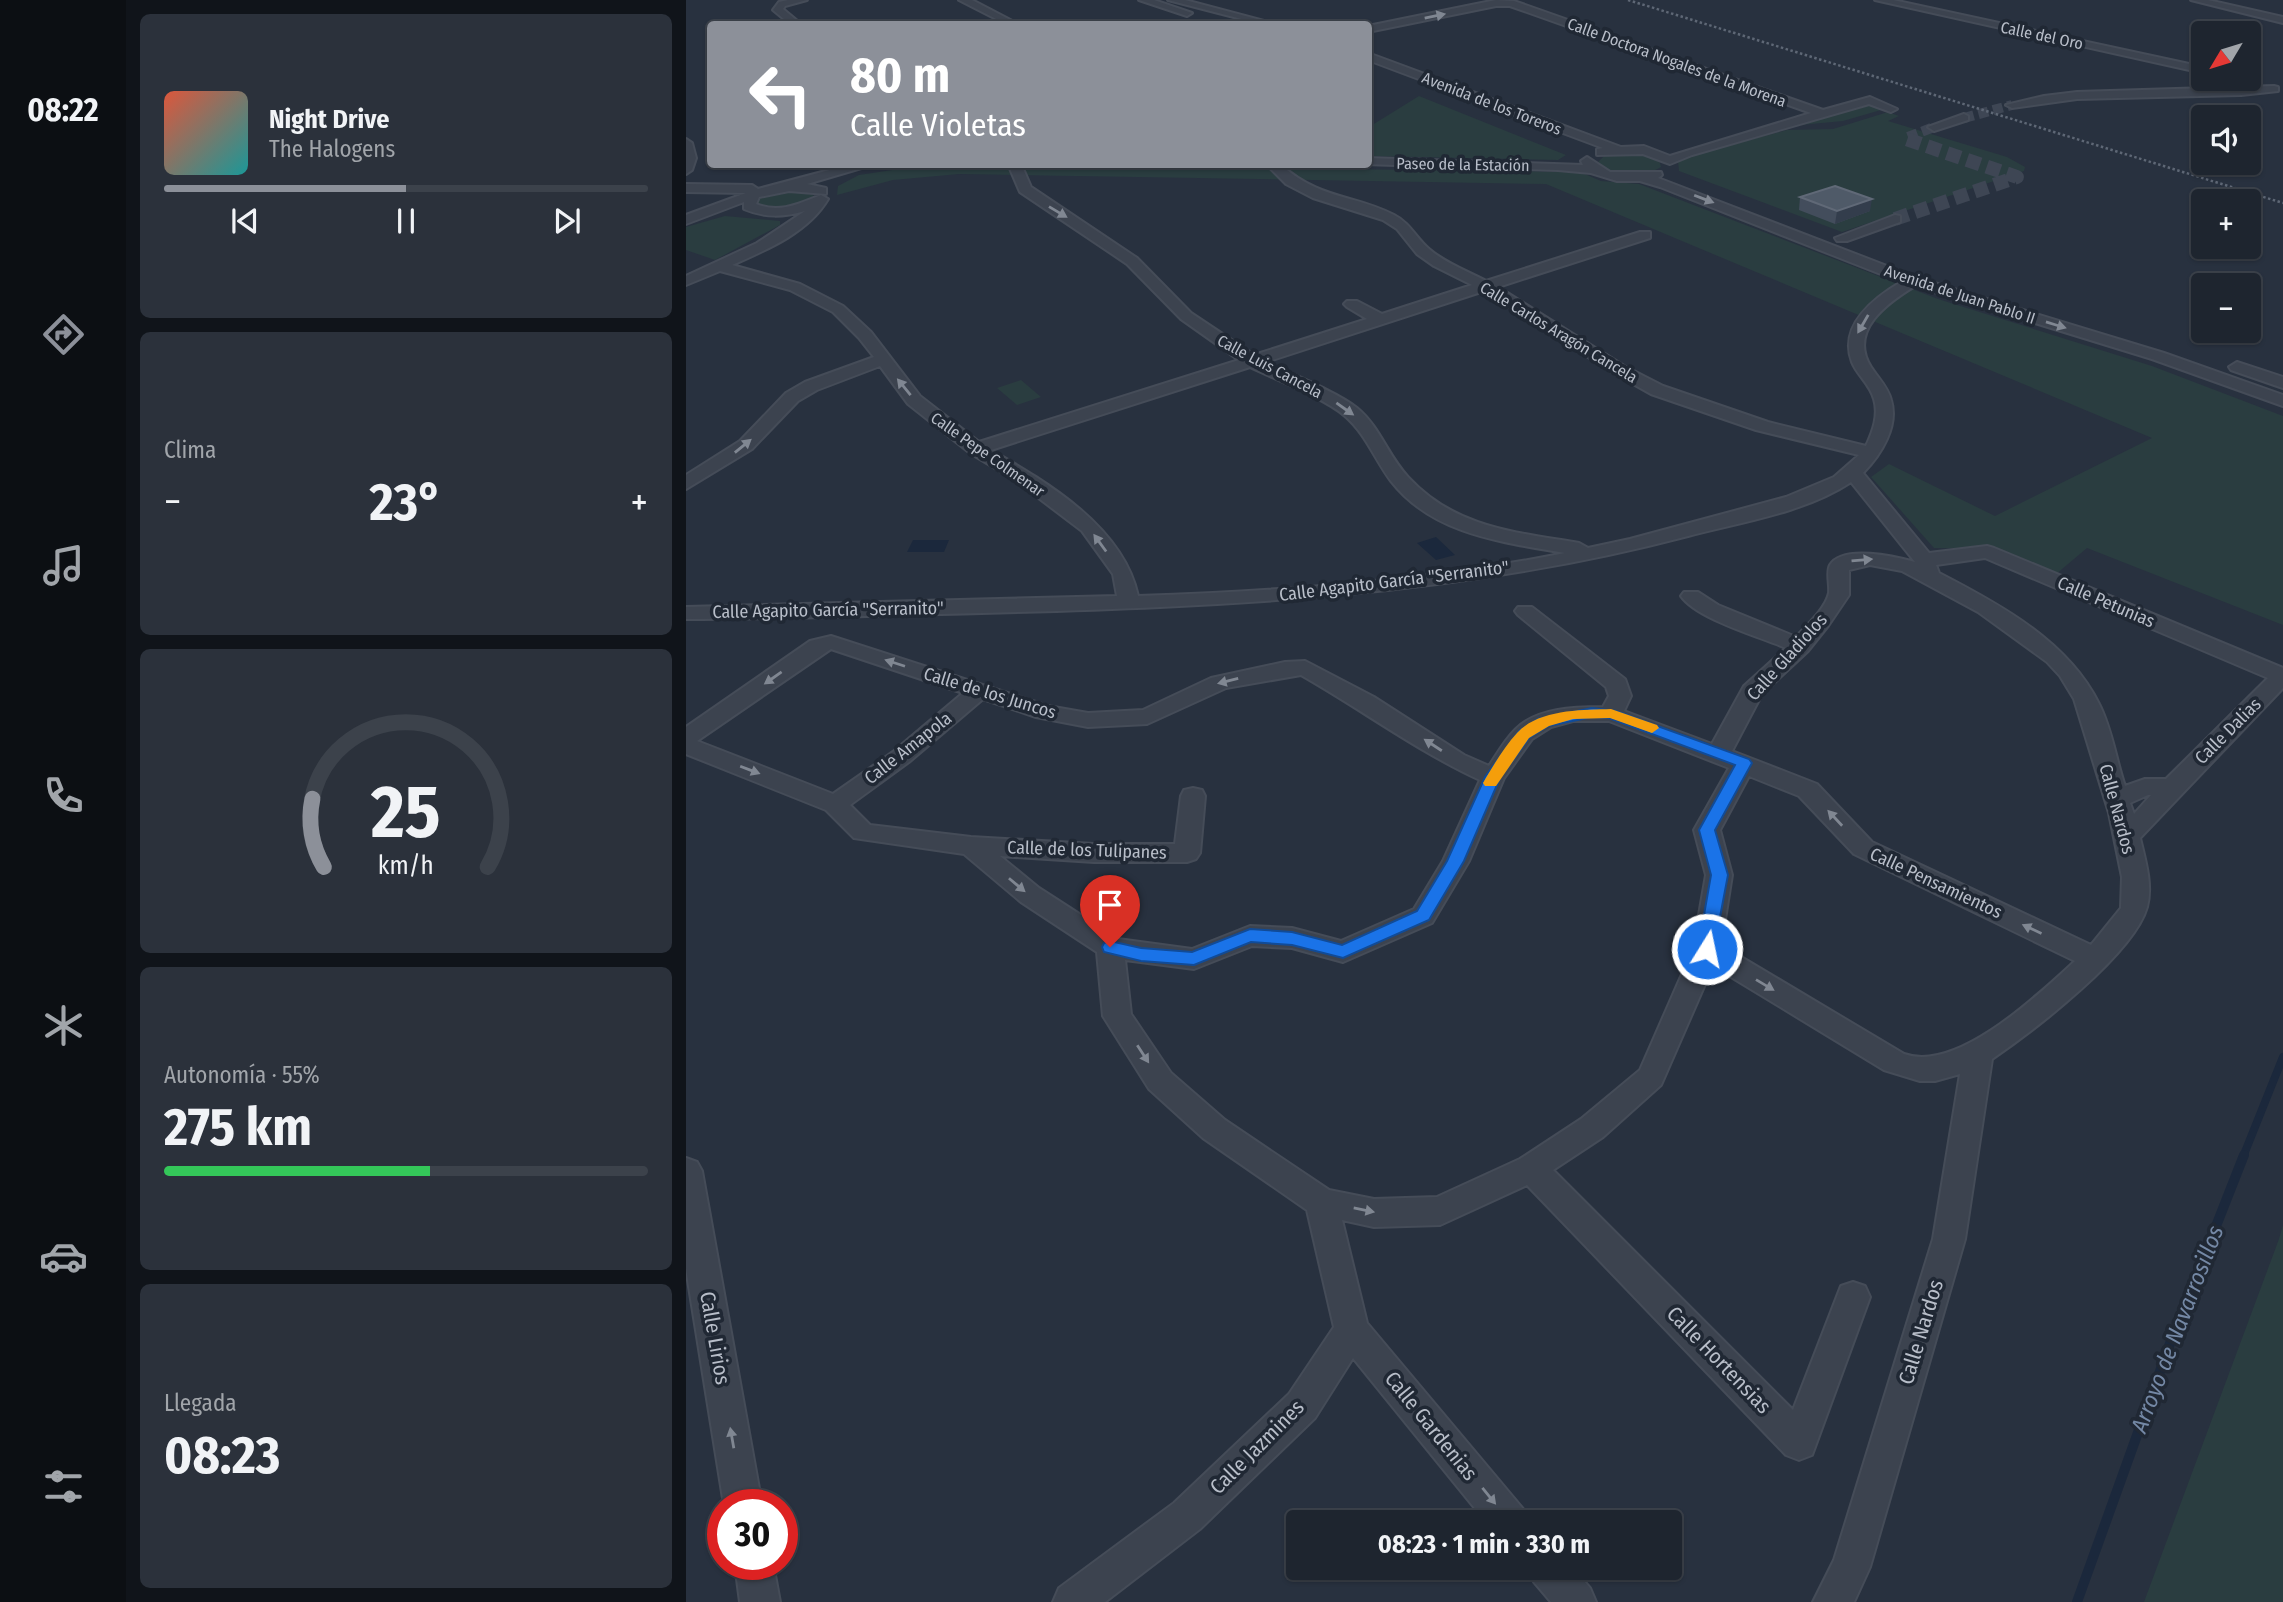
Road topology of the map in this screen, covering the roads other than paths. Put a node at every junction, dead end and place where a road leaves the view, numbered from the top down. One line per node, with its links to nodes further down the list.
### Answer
1 (802, 0): 10 (street)
2 (964, 0): 11 (street)
3 (1144, 0): 12 (street)
4 (1172, 0): 13 (street)
5 (1880, 0): 16 (street, Calle del Oro)
6 (1897, 0): 17 (street, Calle del Oro)
7 (2196, 0): 9 (street)
8 (2205, 0): 9 (street)
9 (2283, 19)
10 (792, 21)
11 (1007, 21)
12 (1225, 21)
13 (1259, 21)
14 (1372, 28): 26 (street, Calle Doctora Nogales de la Morena, one-way to 26)
15 (1372, 58): 32 (street, Avenida de los Toreros)
16 (2191, 65)
17 (2191, 65)
18 (1372, 71): 25 (street, Avenida de los Toreros)
19 (2261, 82): 22 (street)
20 (2261, 82): 22 (street)
21 (2191, 85): 23 (street)
22 (2281, 86)
23 (2011, 105)
24 (1846, 107): 24 (street); 26 (street)
25 (1482, 113)
26 (1821, 113): 30 (street)
27 (1964, 118): 28 (street)
28 (1934, 127)
29 (1822, 128): 30 (street)
30 (1769, 130): 34 (street)
31 (686, 143): 40 (street)
32 (1616, 149): 33 (street); 34 (street, Avenida de Juan Pablo II)
33 (1588, 160): 35 (street, Paseo de la Estación); 41 (street, Paseo de la Estación)
34 (1667, 161): 41 (street); 52 (street, Avenida de Juan Pablo II)
35 (1372, 162)
36 (854, 168): 43 (street)
37 (868, 168): 45 (street)
38 (1016, 168): 62 (street, Calle Luis Cancela, one-way to 62)
39 (1276, 168): 56 (street, Calle Carlos Aragón Cancela)
40 (686, 170)
41 (1639, 177): 54 (street, Avenida de Juan Pablo II, one-way to 54)
42 (686, 188): 44 (street)
43 (780, 188): 44 (street); 45 (street); 46 (street)
44 (731, 190): 46 (street)
45 (821, 195): 47 (street); 50 (street)
46 (754, 201): 47 (street); 49 (street)
47 (778, 211): 50 (street)
48 (1895, 219): 52 (street)
49 (686, 220)
50 (789, 230): 53 (street)
51 (1645, 235): 56 (street)
52 (1842, 238): 54 (street, Avenida de Juan Pablo II)
53 (718, 266): 55 (street); 61 (street, Calle Pepe Colmenar)
54 (1917, 271): 59 (street, Avenida de Juan Pablo II); 64 (street, Avenida de Juan Pablo II, one-way to 64); 68 (street, Calle Agapito García "Serranito", one-way to 68)
55 (686, 281)
56 (1485, 286): 58 (street); 68 (street, Calle Carlos Aragón Cancela)
57 (1352, 304): 58 (street)
58 (1381, 320): 62 (street)
59 (2162, 341)
60 (2201, 354): 64 (street)
61 (882, 360): 67 (street, Calle Pepe Colmenar, one-way to 61); 70 (street, one-way to 61)
62 (1252, 361): 67 (street); 73 (street, Calle Luis Cancela, one-way to 73)
63 (2227, 363): 65 (street)
64 (2183, 365): 66 (street, Avenida de Juan Pablo II)
65 (2283, 383)
66 (2283, 401)
67 (976, 449): 78 (street, Calle Pepe Colmenar, one-way to 67)
68 (1870, 452): 69 (street, Calle Agapito García "Serranito")
69 (1852, 472): 71 (street, Calle Agapito García "Serranito"); 72 (street)
70 (686, 483)
71 (1829, 485): 72 (street); 74 (street, Calle Agapito García "Serranito")
72 (1870, 494): 76 (street)
73 (1536, 543): 74 (street, Calle Luis Cancela); 75 (street)
74 (1601, 552): 75 (street, Calle Agapito García "Serranito")
75 (1545, 563): 78 (street, Calle Agapito García "Serranito")
76 (1927, 567): 81 (street, Calle Gladiolos, one-way to 76); 82 (street, Calle Petunias); 88 (street, Calle Nardos)
77 (1691, 596): 81 (street)
78 (1129, 603): 80 (street, Calle Agapito García "Serranito")
79 (1525, 611): 84 (street)
80 (686, 613)
81 (1800, 646): 87 (street, Calle Gladiolos)
82 (2283, 676): 91 (street, Calle Dalias)
83 (979, 691): 85 (street, Calle de los Juncos, one-way to 85); 89 (street, Calle de los Juncos, one-way to 83); 92 (street, Calle Amapola)
84 (1611, 714): 87 (street, Calle Pensamientos); 89 (street)
85 (686, 738)
86 (686, 745): 92 (street, one-way to 92)
87 (1731, 758): 97 (street, Calle Gladiolos); 98 (street, Calle Pensamientos, one-way to 87)
88 (2110, 774): 91 (street); 93 (street, Calle Nardos)
89 (1493, 777): 96 (street)
90 (1193, 796): 95 (street, Calle de los Tulipanes)
91 (2148, 798): 93 (street); 94 (street, Calle Dalias)
92 (835, 804): 95 (street)
93 (2118, 804): 94 (street, Calle Nardos)
94 (2126, 838): 98 (street, Calle Nardos)
95 (971, 846): 96 (street, one-way to 96)
96 (1110, 947): 102 (street, one-way to 102)
97 (1707, 949): 99 (street, Calle Nardos, one-way to 99); 100 (street, Calle Gladiolos)
98 (2093, 958): 99 (street, Calle Nardos)
99 (1978, 1054): 112 (street, Calle Nardos)
100 (1531, 1168): 102 (street, Calle Gladiolos, one-way to 100); 103 (street, Calle Hortensias)
101 (686, 1171): 105 (street, Calle Lirios, one-way to 101)
102 (1321, 1202): 104 (street)
103 (1853, 1297)
104 (1352, 1330): 106 (street, Calle Gardenias, one-way to 106); 110 (street, Calle Jazmines)
105 (740, 1489)
106 (1500, 1510)
107 (757, 1580): 109 (street)
108 (1558, 1580): 111 (street)
109 (760, 1602)
110 (1073, 1602)
111 (1576, 1602)
112 (1833, 1602)

